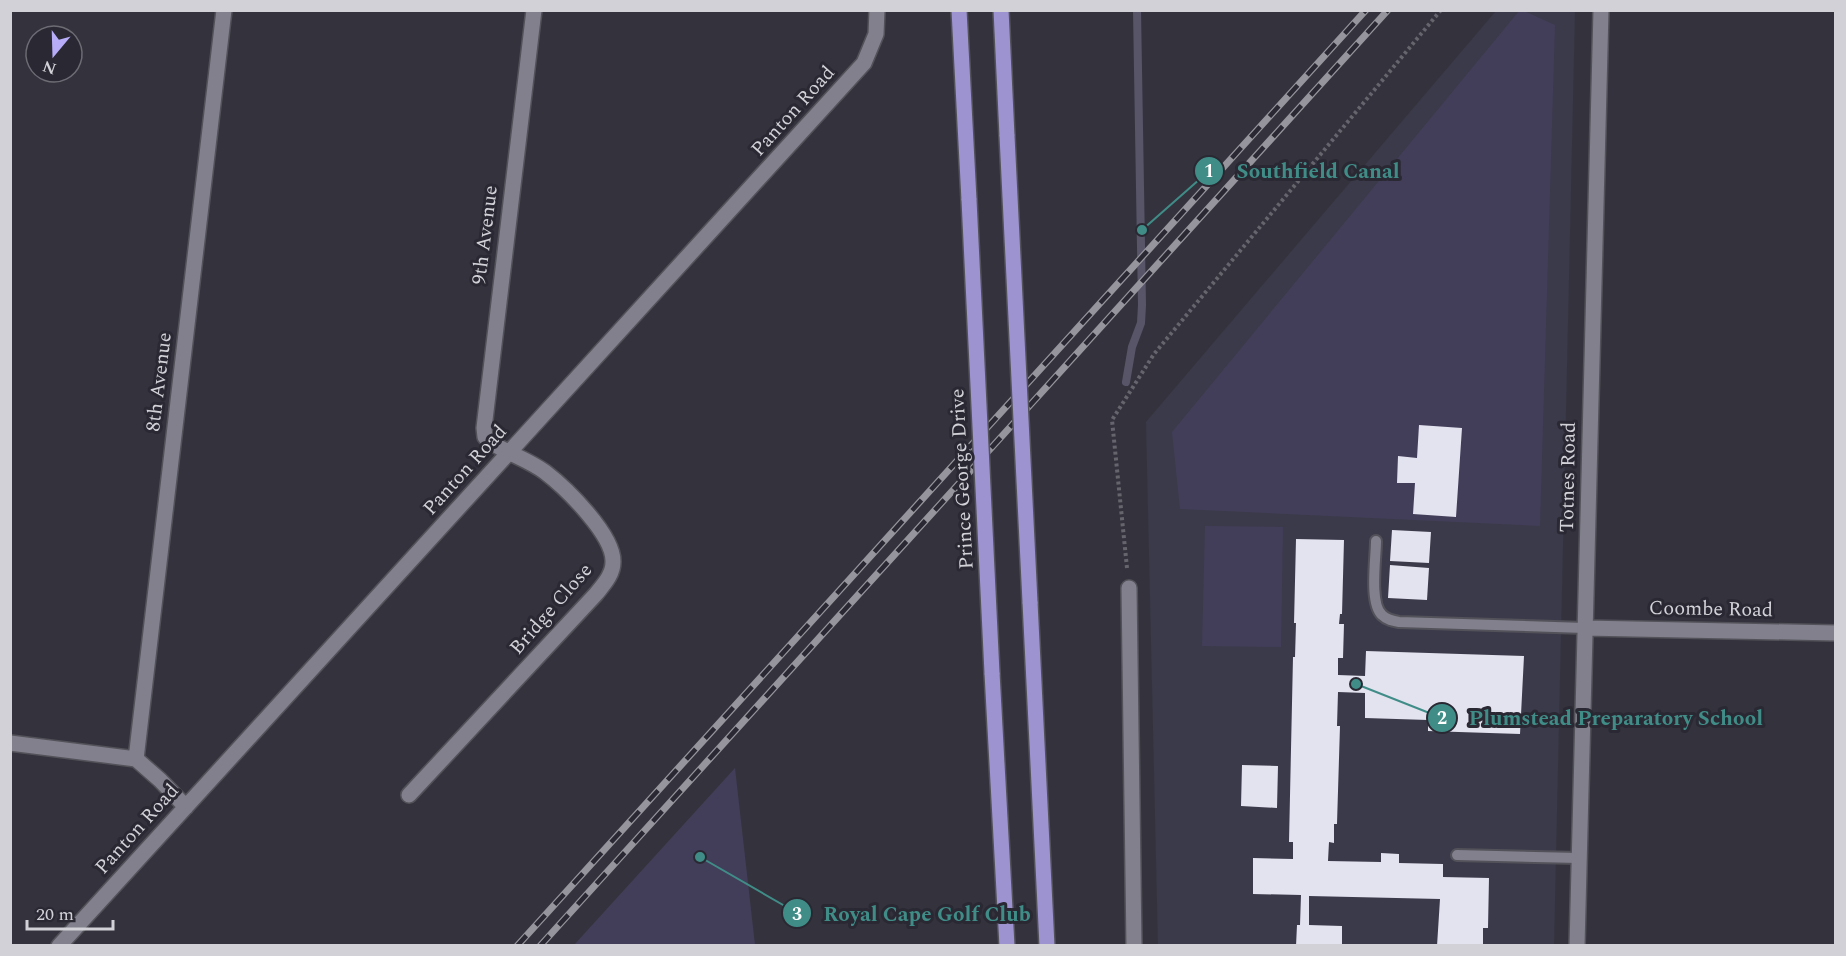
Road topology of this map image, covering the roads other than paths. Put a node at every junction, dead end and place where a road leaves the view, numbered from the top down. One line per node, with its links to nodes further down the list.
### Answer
1 (224, 10): 13 (street, 8th Avenue)
2 (534, 10): 7 (street, 9th Avenue)
3 (877, 10): 7 (street, Panton Road)
4 (959, 10): 19 (main road, Prince George Drive, bridge)
5 (1001, 10): 20 (main road, bridge)
6 (1601, 10): 10 (street, Totnes Road)
7 (509, 454): 14 (street, Bridge Close); 15 (street, Panton Road)
8 (1376, 541): 10 (lane)
9 (1129, 588): 21 (street)
10 (1585, 627): 11 (street, Coombe Road); 17 (street, Totnes Road)
11 (1836, 633)
12 (10, 743): 13 (street)
13 (136, 759): 15 (street)
14 (410, 795)
15 (186, 807): 18 (street, Panton Road)
16 (1457, 855): 17 (lane)
17 (1579, 858): 22 (street, Totnes Road)
18 (59, 945)
19 (1007, 945)
20 (1047, 945)
21 (1134, 945)
22 (1577, 945)

